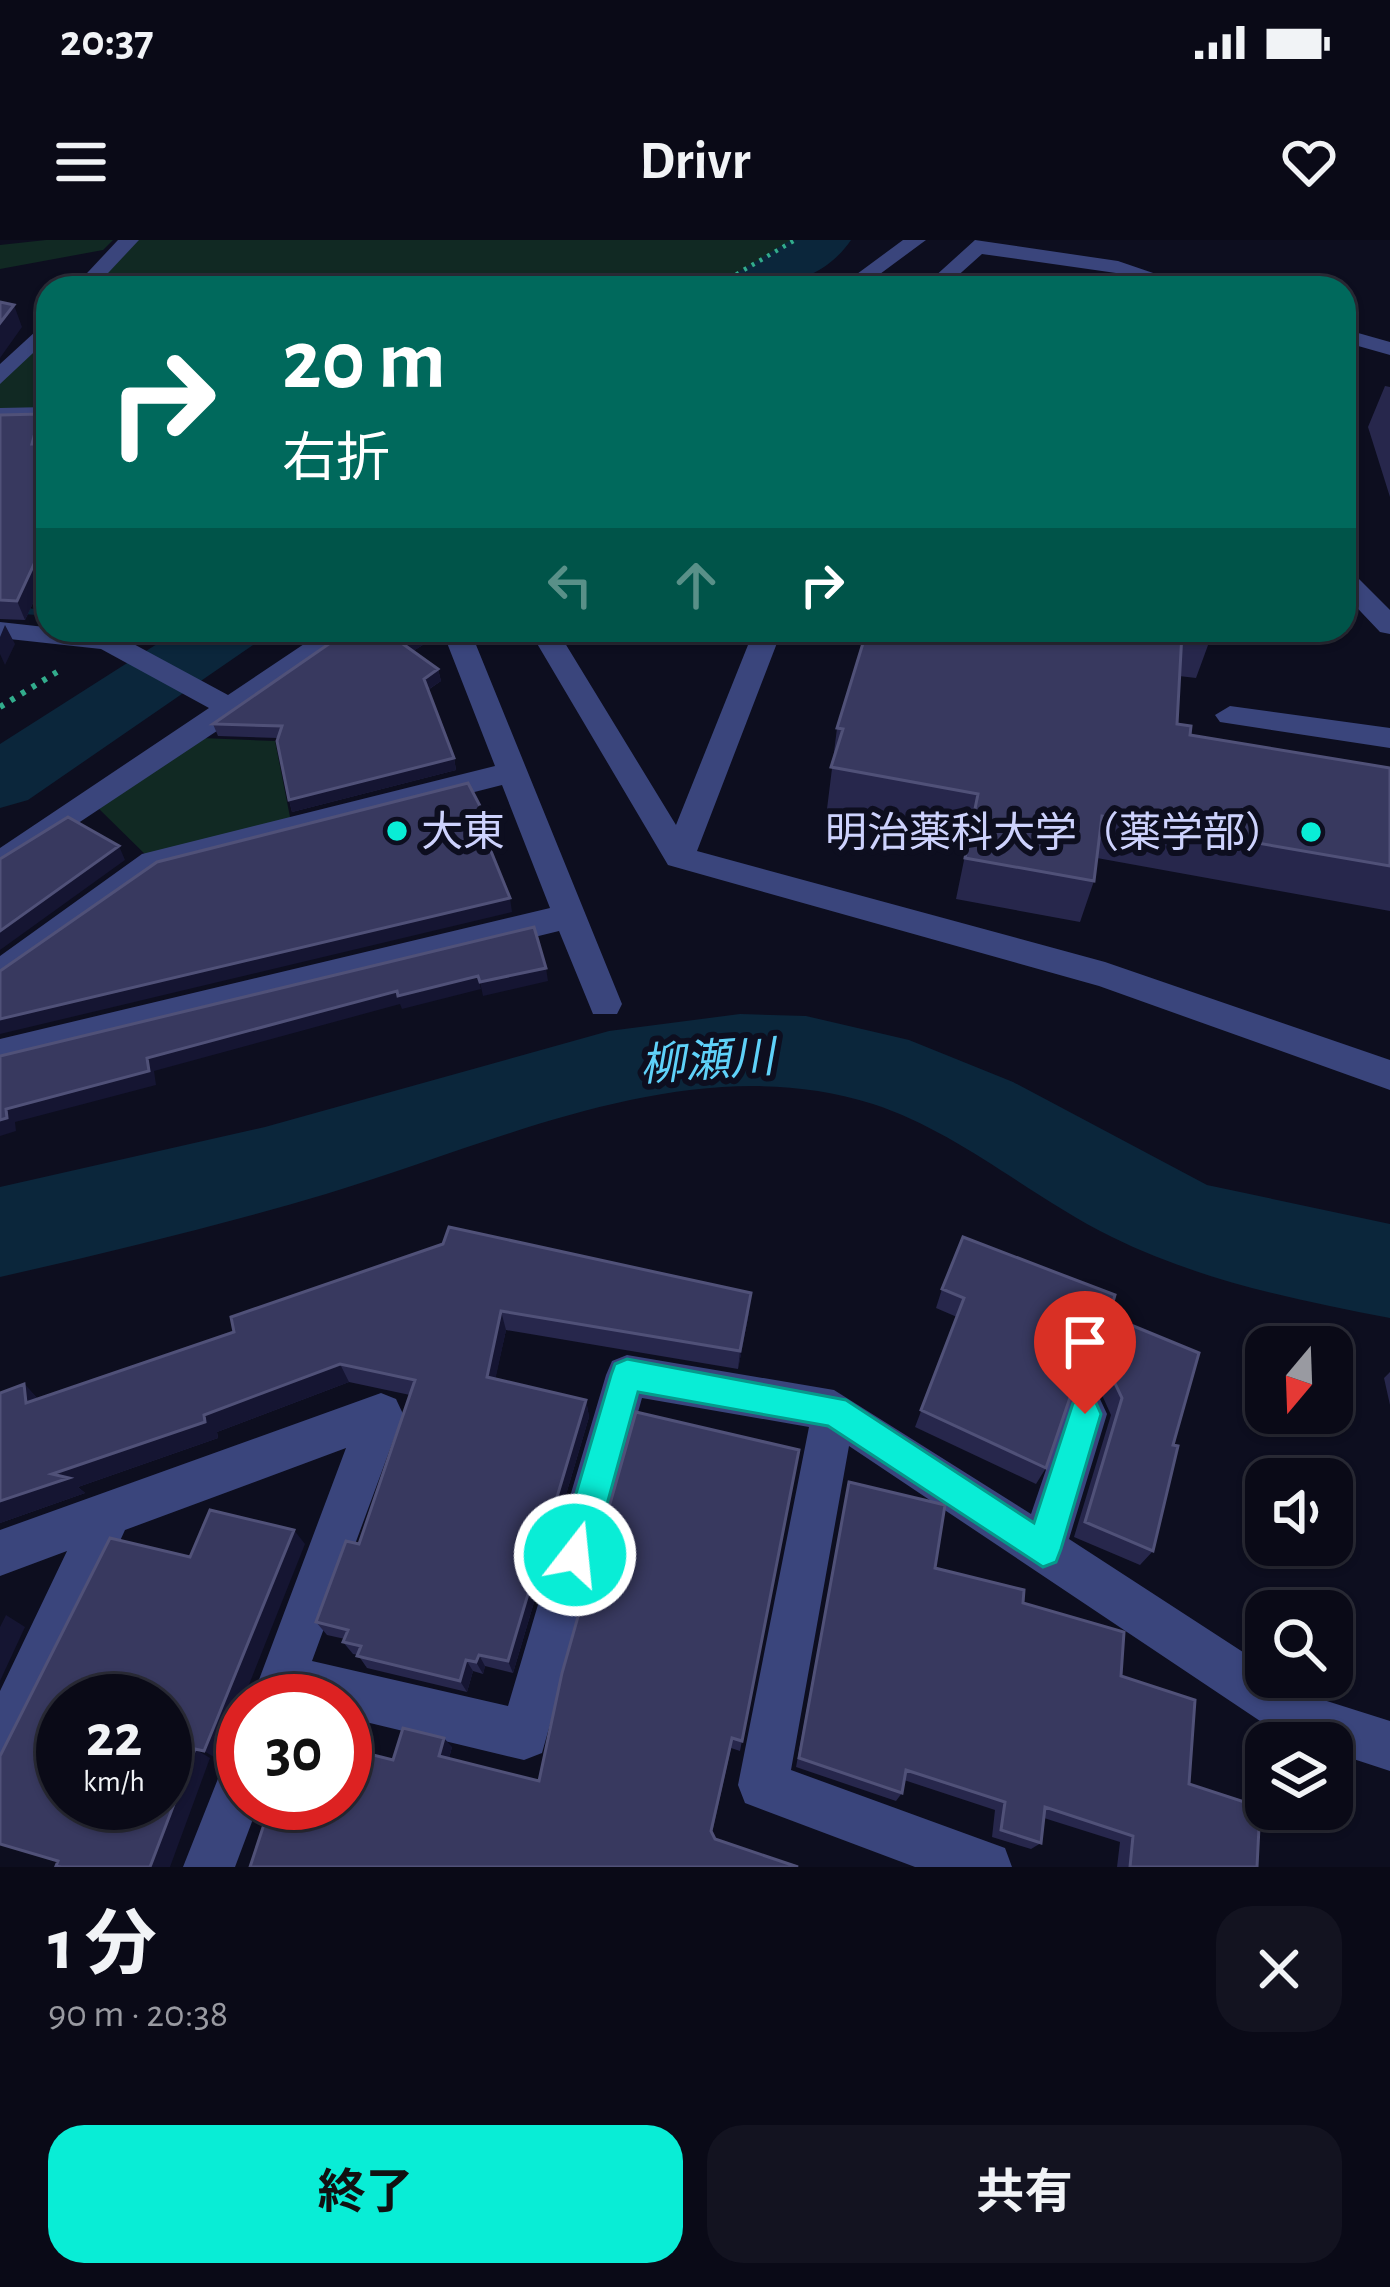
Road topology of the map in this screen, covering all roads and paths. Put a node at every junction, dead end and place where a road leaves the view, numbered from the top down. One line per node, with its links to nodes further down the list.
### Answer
1 (129, 240): 5 (street)
2 (795, 240): 6 (path)
3 (916, 240): 7 (street)
4 (983, 244): 8 (street); 9 (street)
5 (94, 276)
6 (734, 276)
7 (865, 276)
8 (946, 276)
9 (1146, 276)
10 (36, 338): 13 (street)
11 (1356, 339): 12 (street)
12 (1390, 349)
13 (0, 376)
14 (36, 414): 15 (street)
15 (0, 415)
16 (1356, 590): 17 (street)
17 (1390, 626)
18 (0, 630): 19 (street)
19 (36, 634)
20 (109, 642): 25 (street)
21 (325, 642): 25 (street)
22 (461, 642): 28 (street)
23 (550, 642): 29 (street)
24 (763, 642): 29 (street)
25 (228, 706): 30 (street)
26 (1230, 715): 27 (street)
27 (1390, 738)
28 (513, 772): 31 (street); 32 (street)
29 (679, 857): 35 (street)
30 (0, 864)
31 (570, 916): 33 (street); 34 (street)
32 (0, 974)
33 (605, 1004)
34 (0, 1053)
35 (1390, 1075)
36 (835, 1412): 39 (street); 42 (street); 47 (street)
37 (1085, 1414): 39 (street)
38 (109, 1514): 40 (street); 41 (street); 43 (street)
39 (1043, 1549): 44 (street)
40 (0, 1553)
41 (284, 1674)
42 (372, 1707)
43 (0, 1745)
44 (1390, 1746)
45 (223, 1830): 46 (street)
46 (209, 1867)
47 (986, 1867)

